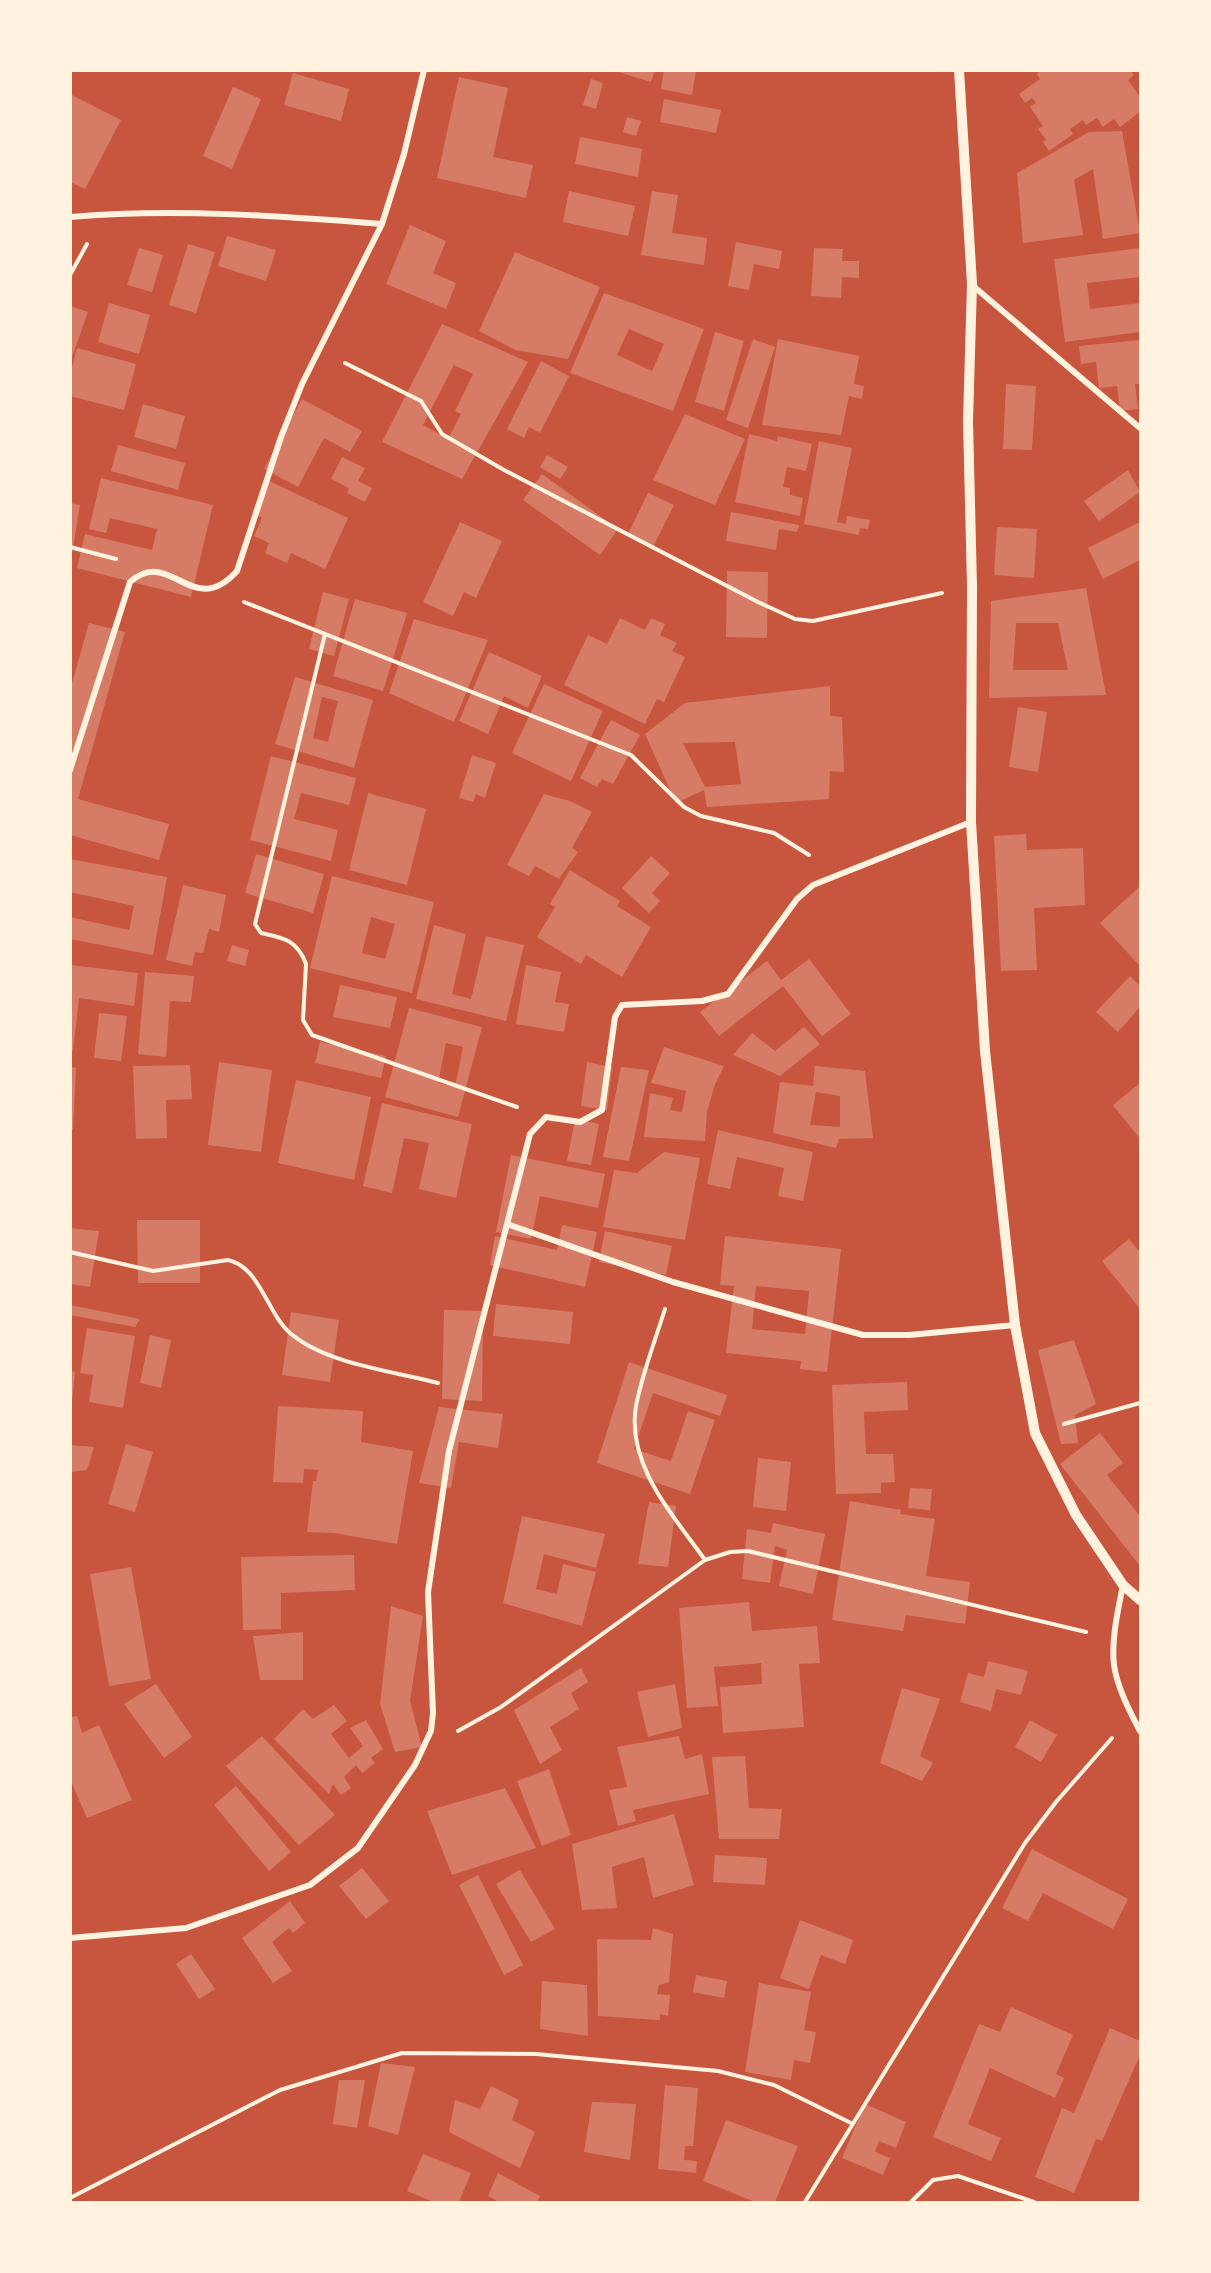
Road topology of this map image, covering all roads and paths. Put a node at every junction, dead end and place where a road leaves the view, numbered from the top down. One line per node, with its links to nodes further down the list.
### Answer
1 (424, 70): 4 (street)
2 (959, 70): 5 (street)
3 (70, 218): 4 (street)
4 (382, 224): 6 (street)
5 (972, 284): 7 (street); 8 (street)
6 (319, 350): 8 (path); 9 (street)
7 (1140, 428)
8 (972, 586): 12 (street)
9 (211, 589): 10 (path); 11 (street)
10 (325, 634): 13 (path); 14 (path)
11 (70, 770)
12 (971, 822): 13 (street); 18 (street)
13 (840, 875): 14 (street)
14 (546, 1117): 15 (street)
15 (507, 1224): 17 (street); 19 (street)
16 (70, 1252): 19 (path)
17 (673, 1282): 18 (street); 22 (path)
18 (1015, 1325): 21 (street)
19 (465, 1390): 28 (street)
20 (1140, 1403): 21 (path)
21 (1035, 1432): 23 (street)
22 (705, 1560): 25 (path); 28 (path)
23 (1123, 1585): 24 (street); 25 (street)
24 (1140, 1600)
25 (1115, 1640): 26 (street)
26 (1132, 1715): 27 (street); 30 (path)
27 (1140, 1731)
28 (424, 1747): 29 (street)
29 (70, 1938)
30 (853, 2124): 31 (path); 32 (path)
31 (70, 2198)
32 (805, 2202)
33 (911, 2202): 34 (path)
34 (1034, 2202)

